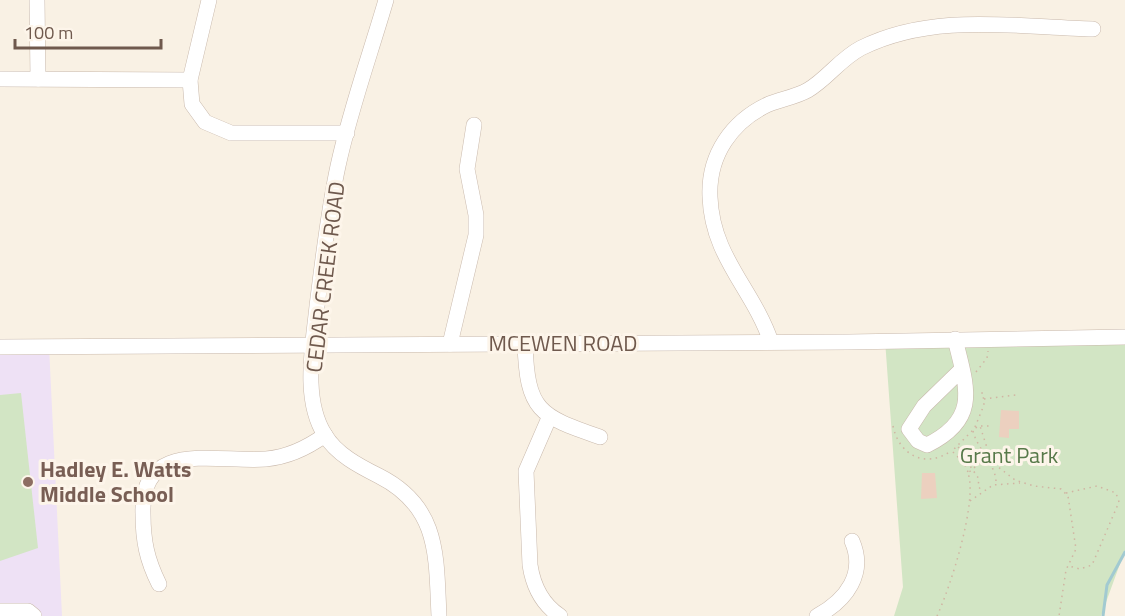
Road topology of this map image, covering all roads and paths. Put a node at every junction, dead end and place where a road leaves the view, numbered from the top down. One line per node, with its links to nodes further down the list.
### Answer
1 (37, 0): 6 (street)
2 (209, 0): 7 (street)
3 (386, 0): 9 (street, CEDAR CREEK ROAD)
4 (1093, 29): 12 (street)
5 (0, 79): 6 (street)
6 (38, 79): 7 (street)
7 (190, 80): 9 (street)
8 (474, 125): 14 (street)
9 (347, 133): 15 (street, CEDAR CREEK ROAD)
10 (1125, 337): 11 (street, MCEWEN ROAD)
11 (955, 339): 12 (street, MCEWEN ROAD); 18 (street)
12 (771, 342): 13 (street, MCEWEN ROAD)
13 (525, 343): 14 (street, MCEWEN ROAD); 22 (street)
14 (450, 344): 15 (street, MCEWEN ROAD)
15 (313, 345): 16 (street, MCEWEN ROAD); 26 (street, CEDAR CREEK ROAD)
16 (0, 347)
17 (988, 350): 18 (path)
18 (968, 371): 18 (street)
19 (976, 387): 21 (path)
20 (1016, 394): 21 (path)
21 (983, 399): 25 (path)
22 (549, 417): 27 (street); 44 (street)
23 (980, 426): 24 (path); 25 (path); 29 (path)
24 (993, 426)
25 (974, 429): 28 (path); 30 (path)
26 (325, 435): 40 (street); 43 (street, CEDAR CREEK ROAD)
27 (600, 437)
28 (957, 446): 31 (path); 32 (path)
29 (989, 455): 30 (path); 33 (path)
30 (985, 457): 31 (path); 34 (path)
31 (972, 470): 32 (path); 35 (path)
32 (969, 473): 37 (path)
33 (1021, 483): 34 (path); 36 (path)
34 (996, 484): 35 (path)
35 (982, 491): 37 (path)
36 (1065, 493): 39 (path); 39 (path)
37 (970, 501): 46 (path)
38 (852, 541): 45 (street)
39 (1069, 566): 47 (path)
40 (159, 584)
41 (0, 611): 42 (street)
42 (34, 616)
43 (439, 616)
44 (560, 616)
45 (817, 616)
46 (937, 616)
47 (1059, 616)

